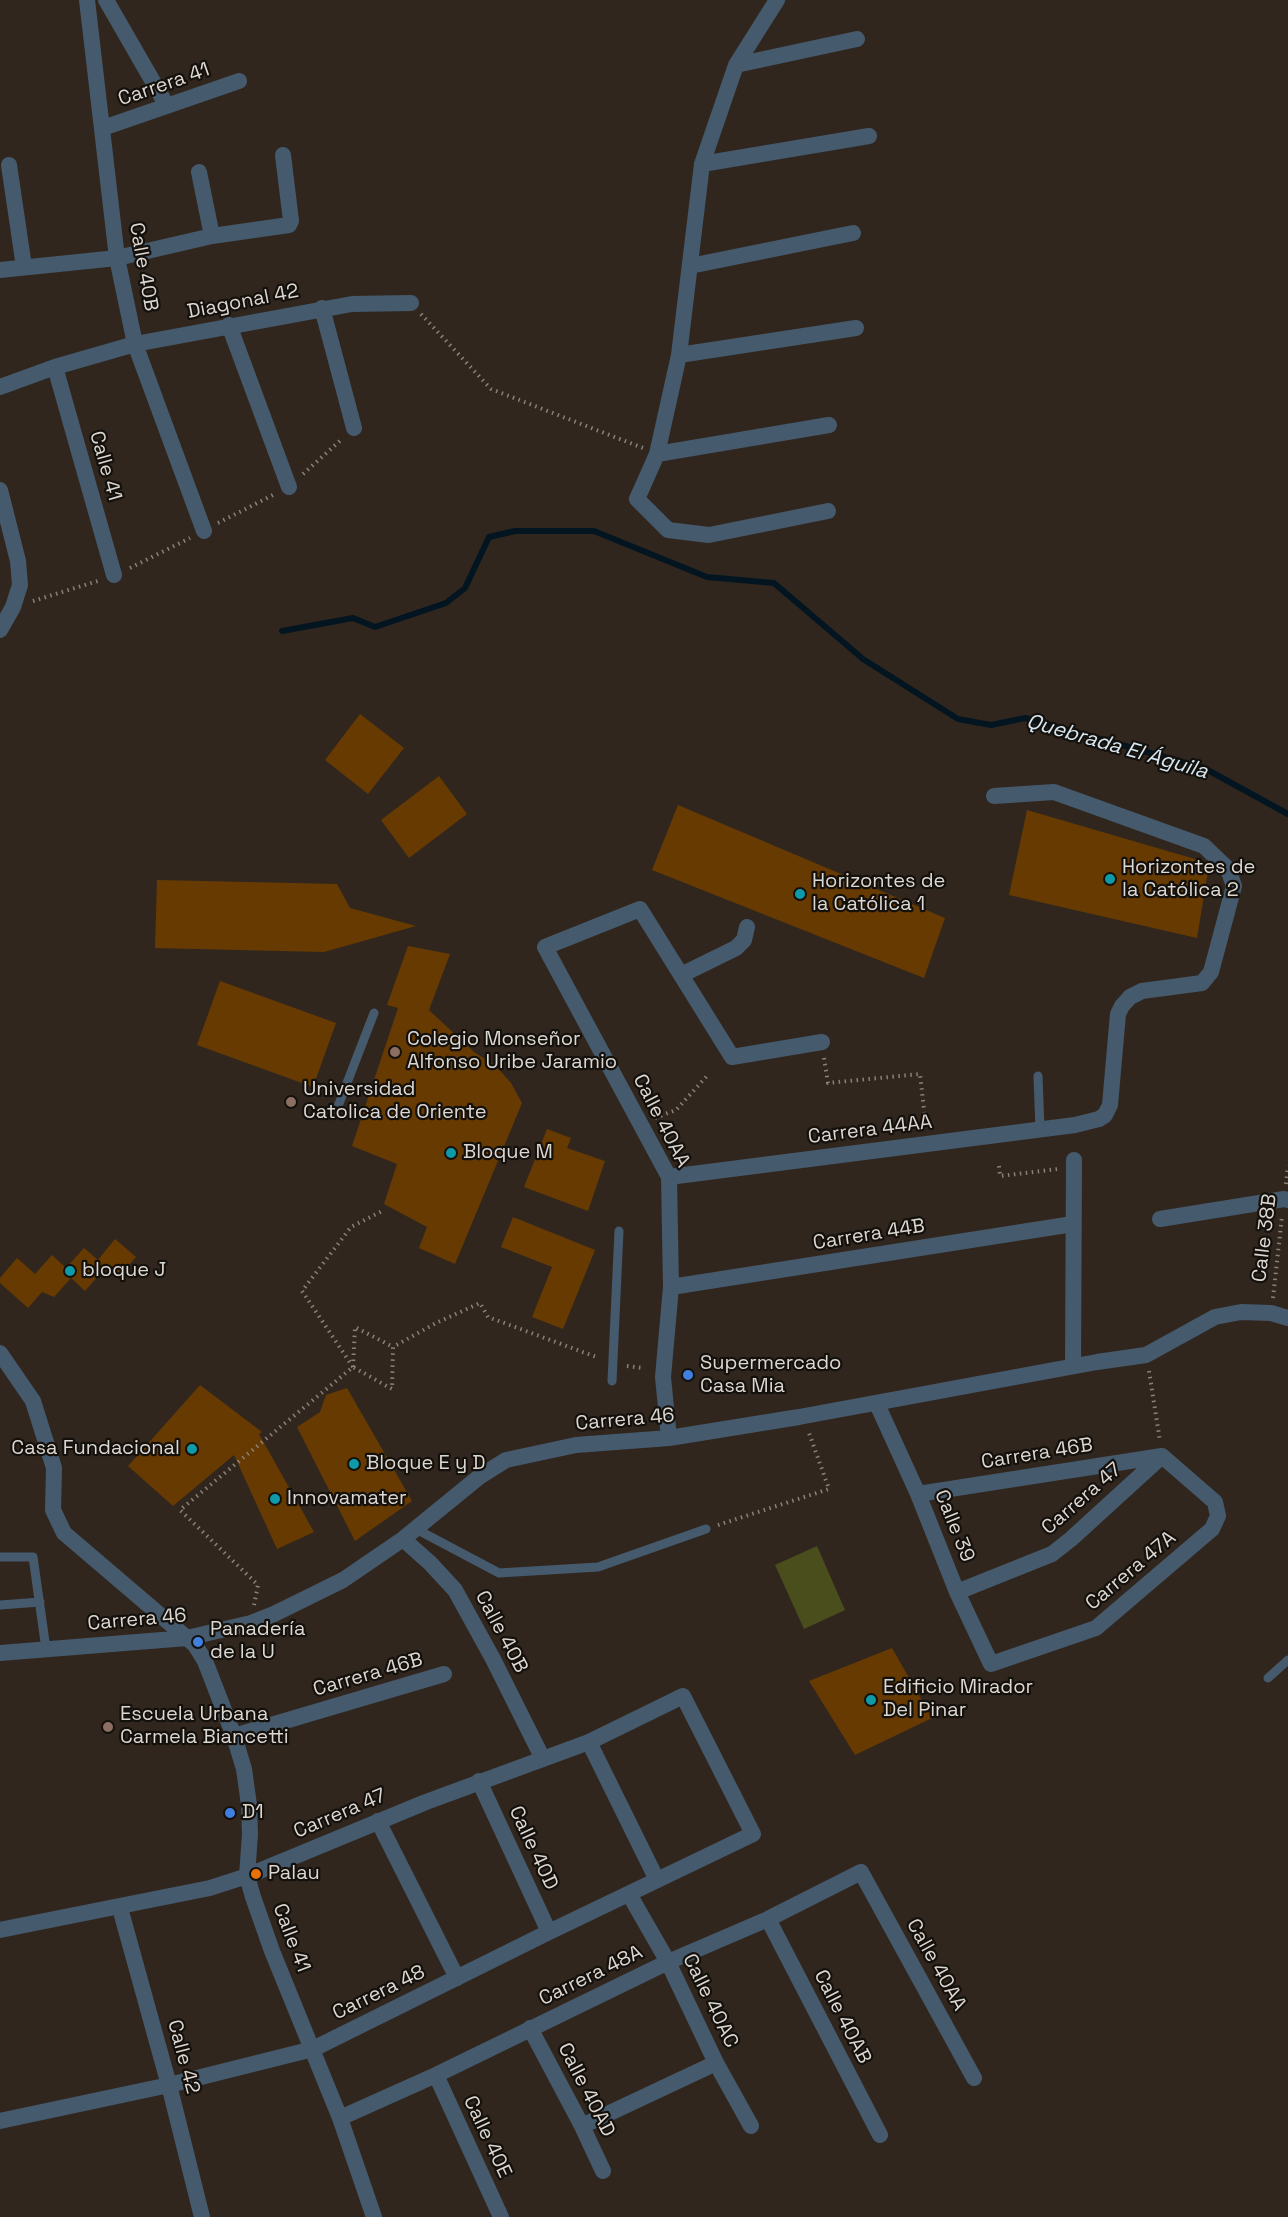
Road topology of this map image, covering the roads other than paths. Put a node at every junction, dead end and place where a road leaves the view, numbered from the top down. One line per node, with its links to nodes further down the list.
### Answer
1 (87, 0): 8 (street, Calle 40B)
2 (106, 0): 7 (street)
3 (777, 0): 5 (street)
4 (857, 39): 5 (street)
5 (736, 65): 11 (street)
6 (239, 81): 7 (street, Carrera 41)
7 (167, 106): 8 (street, Carrera 41)
8 (103, 128): 16 (street, Calle 40B)
9 (869, 136): 11 (street)
10 (283, 155): 15 (street)
11 (702, 164): 17 (street)
12 (9, 165): 18 (street)
13 (199, 172): 15 (street)
14 (853, 233): 17 (street)
15 (212, 236): 16 (street)
16 (117, 258): 18 (street); 24 (street, Calle 40B)
17 (690, 266): 25 (street)
18 (24, 267): 19 (street)
19 (0, 270)
20 (411, 303): 21 (street, Diagonal 42)
21 (322, 308): 22 (street, Diagonal 42); 29 (street)
22 (230, 325): 24 (street, Diagonal 42); 31 (street)
23 (856, 328): 25 (street)
24 (135, 344): 26 (street, Diagonal 42); 34 (street, Calle 40B)
25 (679, 356): 30 (street)
26 (55, 367): 27 (street, Diagonal 42); 35 (street, Calle 41)
27 (0, 387)
28 (829, 425): 30 (street)
29 (354, 428)
30 (657, 454): 33 (street)
31 (289, 487)
32 (0, 490): 36 (street)
33 (828, 511)
34 (204, 531)
35 (114, 576)
36 (0, 630)
37 (994, 796): 44 (street, Carrera 44AA)
38 (747, 927): 39 (street)
39 (681, 975): 41 (street); 46 (street, Calle 40AA)
40 (374, 1013): 43 (lane)
41 (822, 1042)
42 (1038, 1076): 44 (lane)
43 (335, 1114)
44 (1040, 1130): 46 (street, Carrera 44AA)
45 (1074, 1164): 49 (street)
46 (669, 1177): 51 (street, Calle 40AA)
47 (1286, 1200): 48 (street)
48 (1160, 1219)
49 (1073, 1224): 51 (street, Carrera 44B); 54 (street)
50 (619, 1231): 55 (lane)
51 (671, 1287): 57 (street, Calle 40AA)
52 (1288, 1318): 54 (street, Carrera 46)
53 (0, 1353): 66 (street, Calle 41)
54 (1073, 1366): 56 (street, Carrera 46)
55 (612, 1381)
56 (877, 1404): 57 (street, Carrera 46); 59 (street, Calle 39)
57 (669, 1438): 61 (street, Carrera 46)
58 (1162, 1456): 59 (street, Carrera 46B); 63 (street, Carrera 47); 70 (street, Carrera 47A)
59 (918, 1494): 63 (street, Calle 39)
60 (706, 1529): 61 (lane)
61 (410, 1534): 66 (street, Carrera 46); 75 (street, Calle 40B)
62 (0, 1557): 64 (lane)
63 (957, 1592): 70 (street, Calle 39)
64 (40, 1602): 65 (lane); 67 (lane)
65 (0, 1605)
66 (187, 1638): 67 (street, Carrera 46); 73 (street, Calle 41)
67 (46, 1649): 68 (street, Carrera 46)
68 (0, 1653)
69 (1288, 1660): 72 (lane)
70 (991, 1664)
71 (444, 1674): 73 (street, Carrera 46B)
72 (1268, 1678)
73 (234, 1736): 80 (street, Calle 41)
74 (589, 1742): 75 (street, Carrera 47); 78 (street, Carrera 47); 81 (street)
75 (543, 1759): 76 (street, Carrera 47)
76 (479, 1782): 77 (street, Carrera 47); 86 (street, Calle 40D)
77 (378, 1821): 80 (street, Carrera 47); 88 (street)
78 (753, 1834): 81 (street, Carrera 48)
79 (861, 1872): 84 (street, Carrera 48A); 93 (street, Calle 40AA)
80 (247, 1876): 83 (street, Carrera 47); 90 (street, Calle 41)
81 (657, 1880): 82 (street, Carrera 48)
82 (629, 1894): 86 (street, Carrera 48); 87 (street, Calle 40AC)
83 (120, 1908): 85 (street, Carrera 47); 94 (street, Calle 42)
84 (768, 1919): 87 (street, Carrera 48A); 99 (street, Calle 40AB)
85 (0, 1930)
86 (549, 1932): 88 (street, Carrera 48)
87 (668, 1962): 89 (street, Carrera 48A); 91 (street, Calle 40AC)
88 (457, 1978): 90 (street, Carrera 48)
89 (530, 2028): 92 (street, Carrera 48A); 97 (street, Calle 40AD)
90 (313, 2049): 94 (street, Carrera 48); 95 (street, Calle 41)
91 (716, 2063): 97 (street); 98 (street, Calle 40AC)
92 (436, 2075): 95 (street, Carrera 48A); 103 (street, Calle 40E)
93 (974, 2078)
94 (169, 2085): 96 (street, Carrera 48); 101 (street, Calle 42)
95 (340, 2118): 102 (street, Calle 41)
96 (0, 2121)
97 (582, 2126): 100 (street, Calle 40AD)
98 (751, 2126)
99 (880, 2135)
100 (603, 2171)
101 (202, 2217)
102 (374, 2217)
103 (501, 2217)

